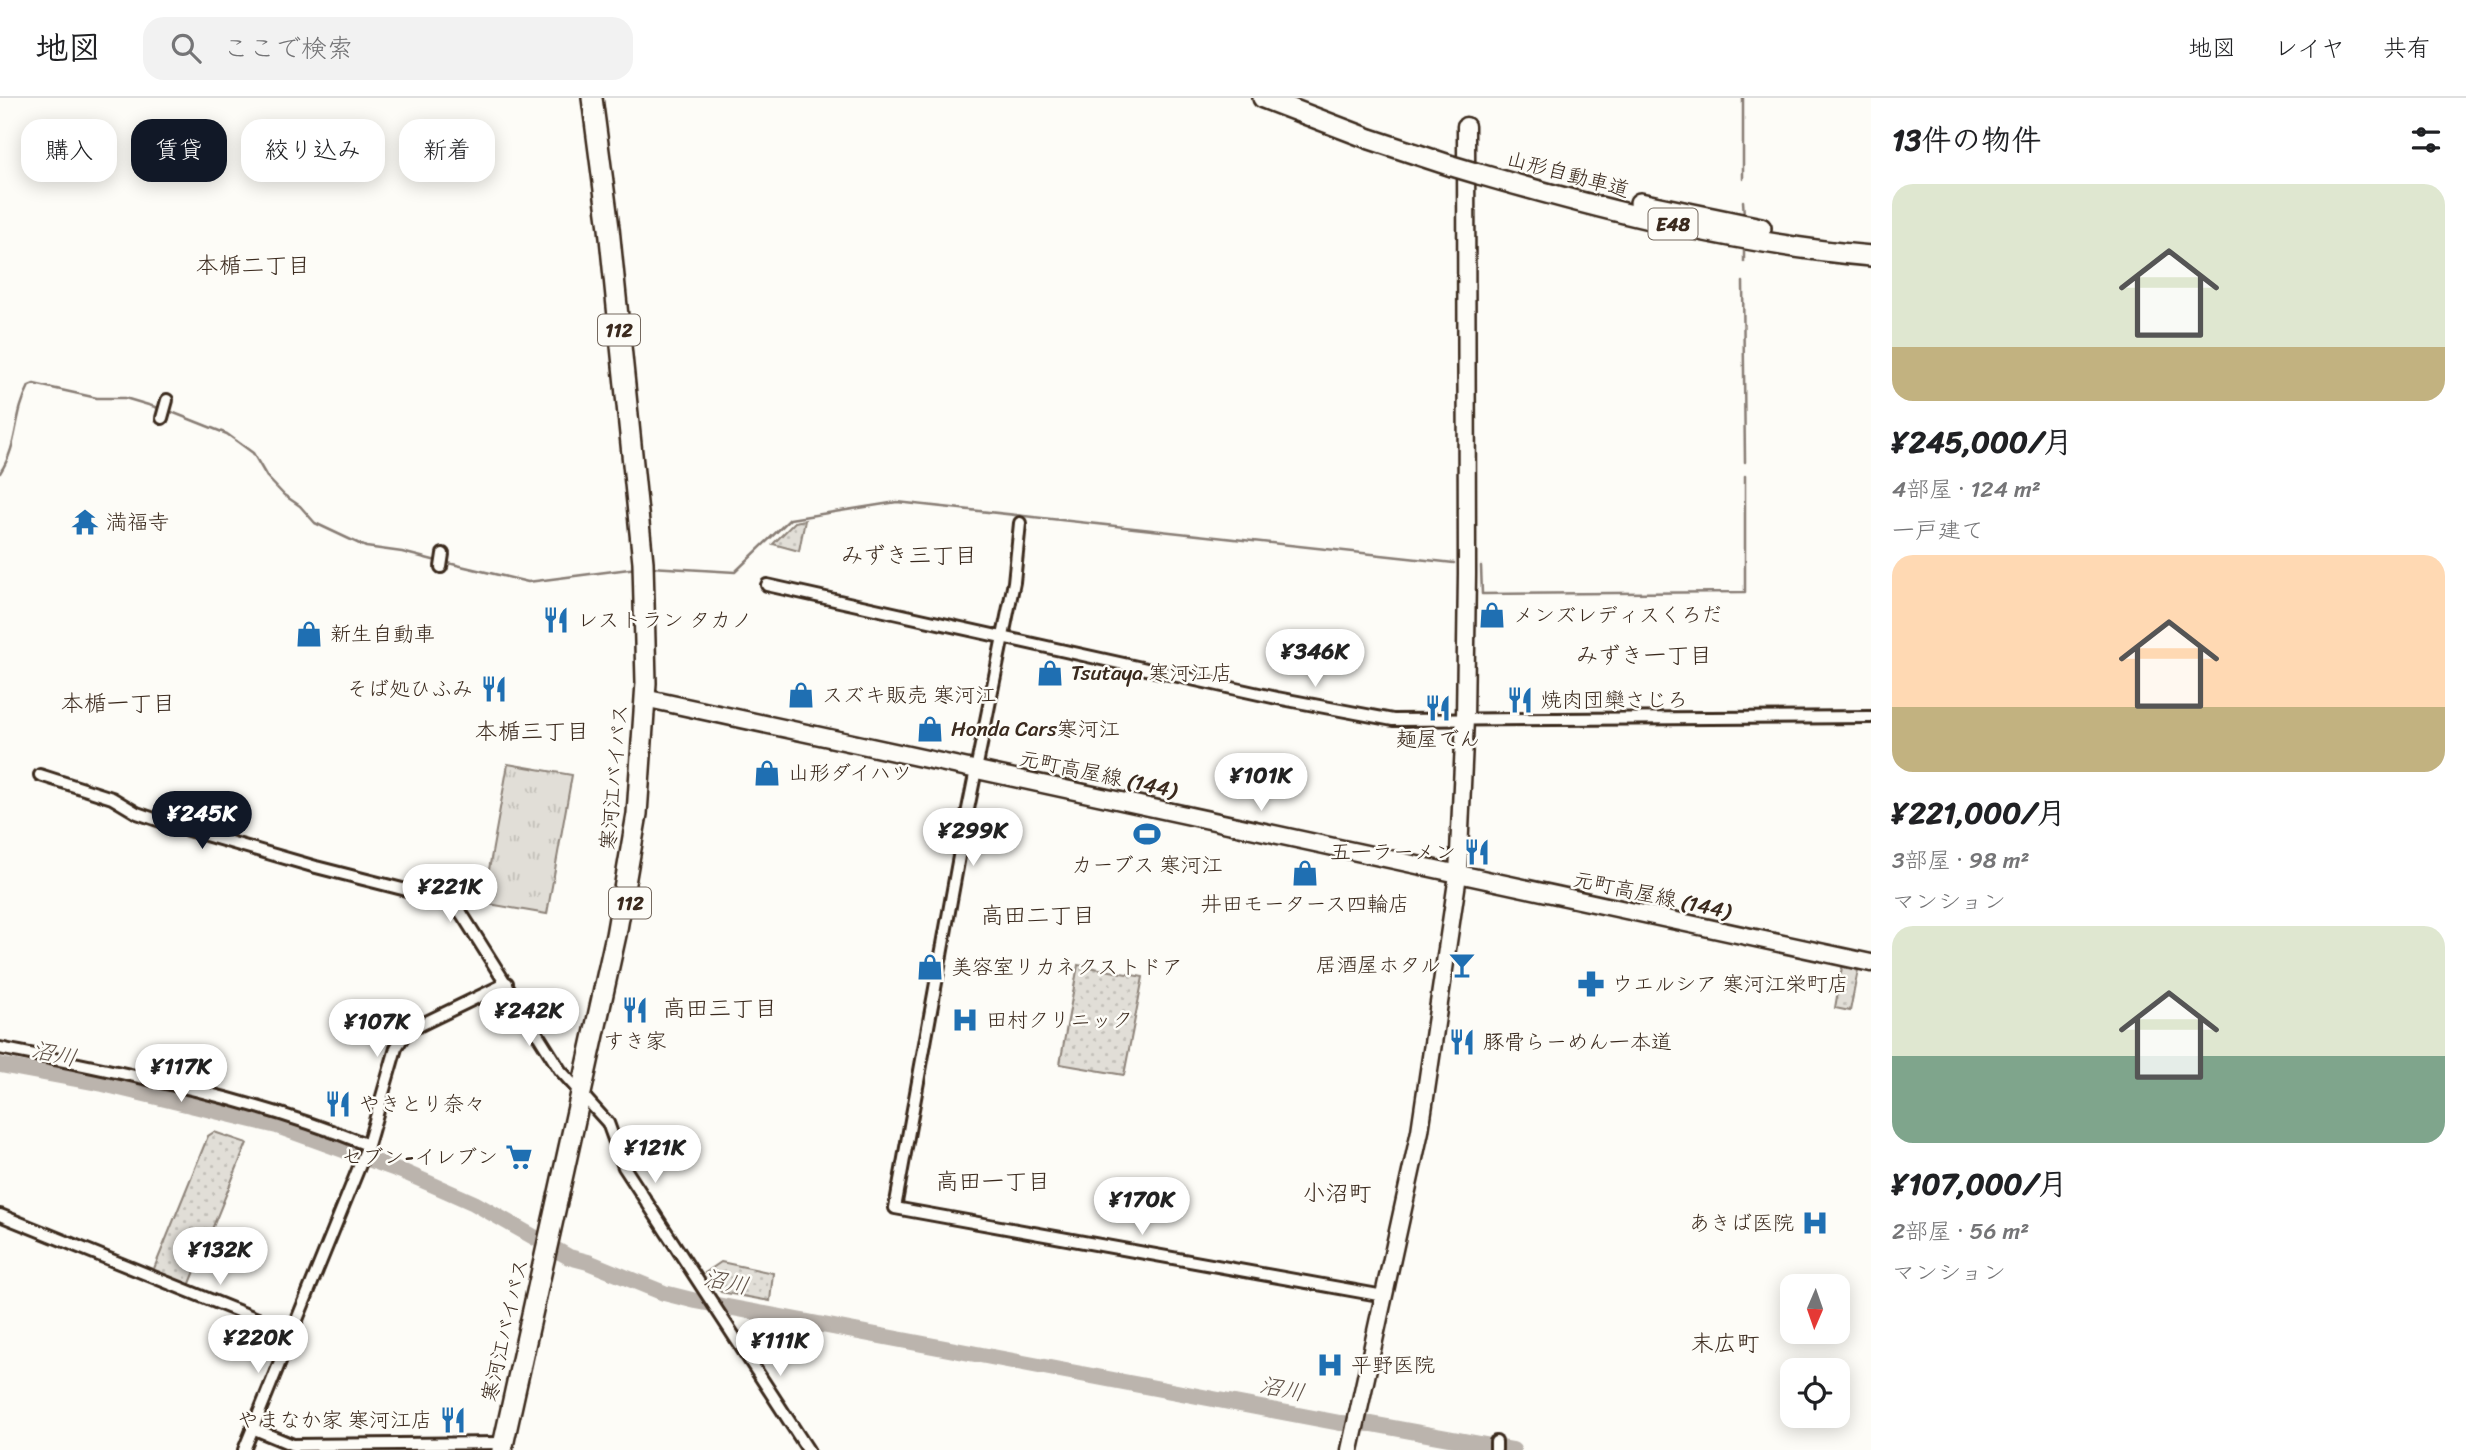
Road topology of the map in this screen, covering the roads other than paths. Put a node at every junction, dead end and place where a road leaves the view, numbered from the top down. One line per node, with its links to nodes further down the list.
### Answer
1 (592, 98): 15 (highway, 寒河江バイパス / 112)
2 (604, 98): 15 (highway, 寒河江バイパス / 112)
3 (1263, 98): 6 (highway, 山形自動車道 / E48)
4 (1298, 98): 6 (highway, 山形自動車道 / E48)
5 (1466, 126): 20 (street)
6 (1452, 159): 7 (highway, 山形自動車道 / E48)
7 (1480, 167): 8 (highway, 山形自動車道 / E48); 9 (highway, 山形自動車道 / E48)
8 (1871, 243)
9 (1871, 256)
10 (167, 400): 11 (street)
11 (162, 418)
12 (1020, 523): 17 (street)
13 (443, 554): 14 (street)
14 (441, 566)
15 (649, 568): 18 (highway, 寒河江バイパス / 112)
16 (767, 585): 17 (street)
17 (1003, 639): 20 (street); 21 (street)
18 (650, 699): 21 (street, 元町高屋線 (144)); 27 (highway, 寒河江バイパス / 112)
19 (1871, 717): 20 (street)
20 (1465, 719): 23 (street)
21 (976, 770): 23 (street, 元町高屋線 (144)); 30 (street)
22 (40, 775): 25 (street)
23 (1458, 875): 24 (street, 元町高屋線 (144)); 30 (street)
24 (1871, 963)
25 (507, 983): 27 (street); 28 (street)
26 (0, 1048): 28 (street)
27 (584, 1098): 34 (highway, 寒河江バイパス / 112); 36 (street)
28 (368, 1145): 31 (street)
29 (0, 1215): 31 (street)
30 (1384, 1296): 33 (street)
31 (292, 1333): 32 (street)
32 (253, 1428): 34 (street); 35 (street)
33 (1351, 1444)
34 (506, 1448)
35 (244, 1450)
36 (808, 1450)

